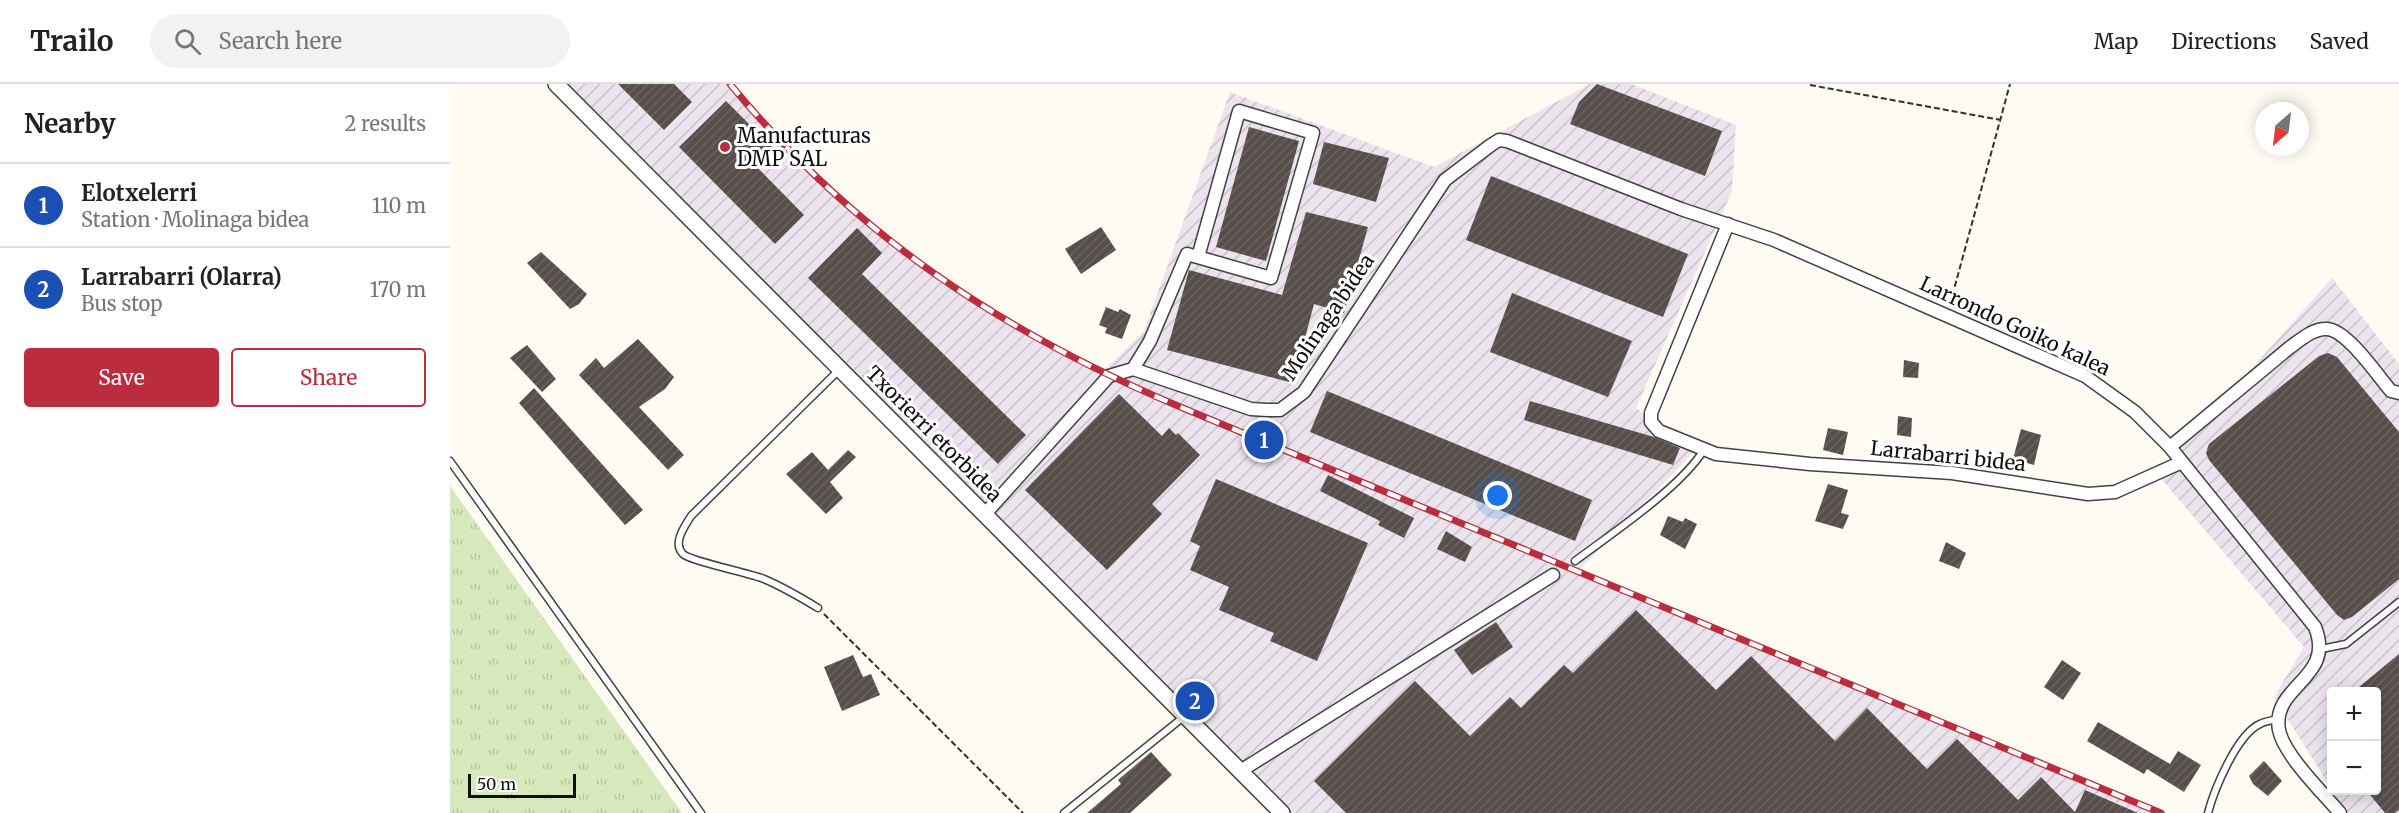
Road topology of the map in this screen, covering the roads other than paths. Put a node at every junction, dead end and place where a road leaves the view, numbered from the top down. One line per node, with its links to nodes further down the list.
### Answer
1 (556, 84): 5 (street, Txorierri etorbidea)
2 (1507, 141): 3 (street, Larrondo Goiko kalea); 6 (street, Molinaga bidea)
3 (1728, 224): 8 (street, Larrondo Goiko kalea); 9 (street, Larrabarri bidea)
4 (1198, 257): 4 (street); 6 (street)
5 (840, 369): 12 (street, Txorierri etorbidea); 16 (lane)
6 (1132, 369): 12 (street)
7 (2396, 395): 8 (street)
8 (2170, 447): 11 (street, Larrondo Goiko kalea)
9 (1703, 451): 11 (street, Larrabarri bidea); 13 (lane)
10 (450, 460): 21 (lane)
11 (2182, 462): 17 (street, Larrondo Goiko kalea)
12 (984, 514): 18 (street, Txorierri etorbidea)
13 (1575, 561)
14 (1553, 575): 20 (street)
15 (2399, 603): 17 (lane)
16 (818, 608)
17 (2321, 649): 19 (street)
18 (1186, 715): 20 (street, Txorierri etorbidea); 22 (lane)
19 (2279, 719): 24 (lane); 25 (street)
20 (1242, 770): 23 (street, Txorierri etorbidea)
21 (700, 813)
22 (1064, 813)
23 (1282, 813)
24 (2208, 813)
25 (2340, 813)

